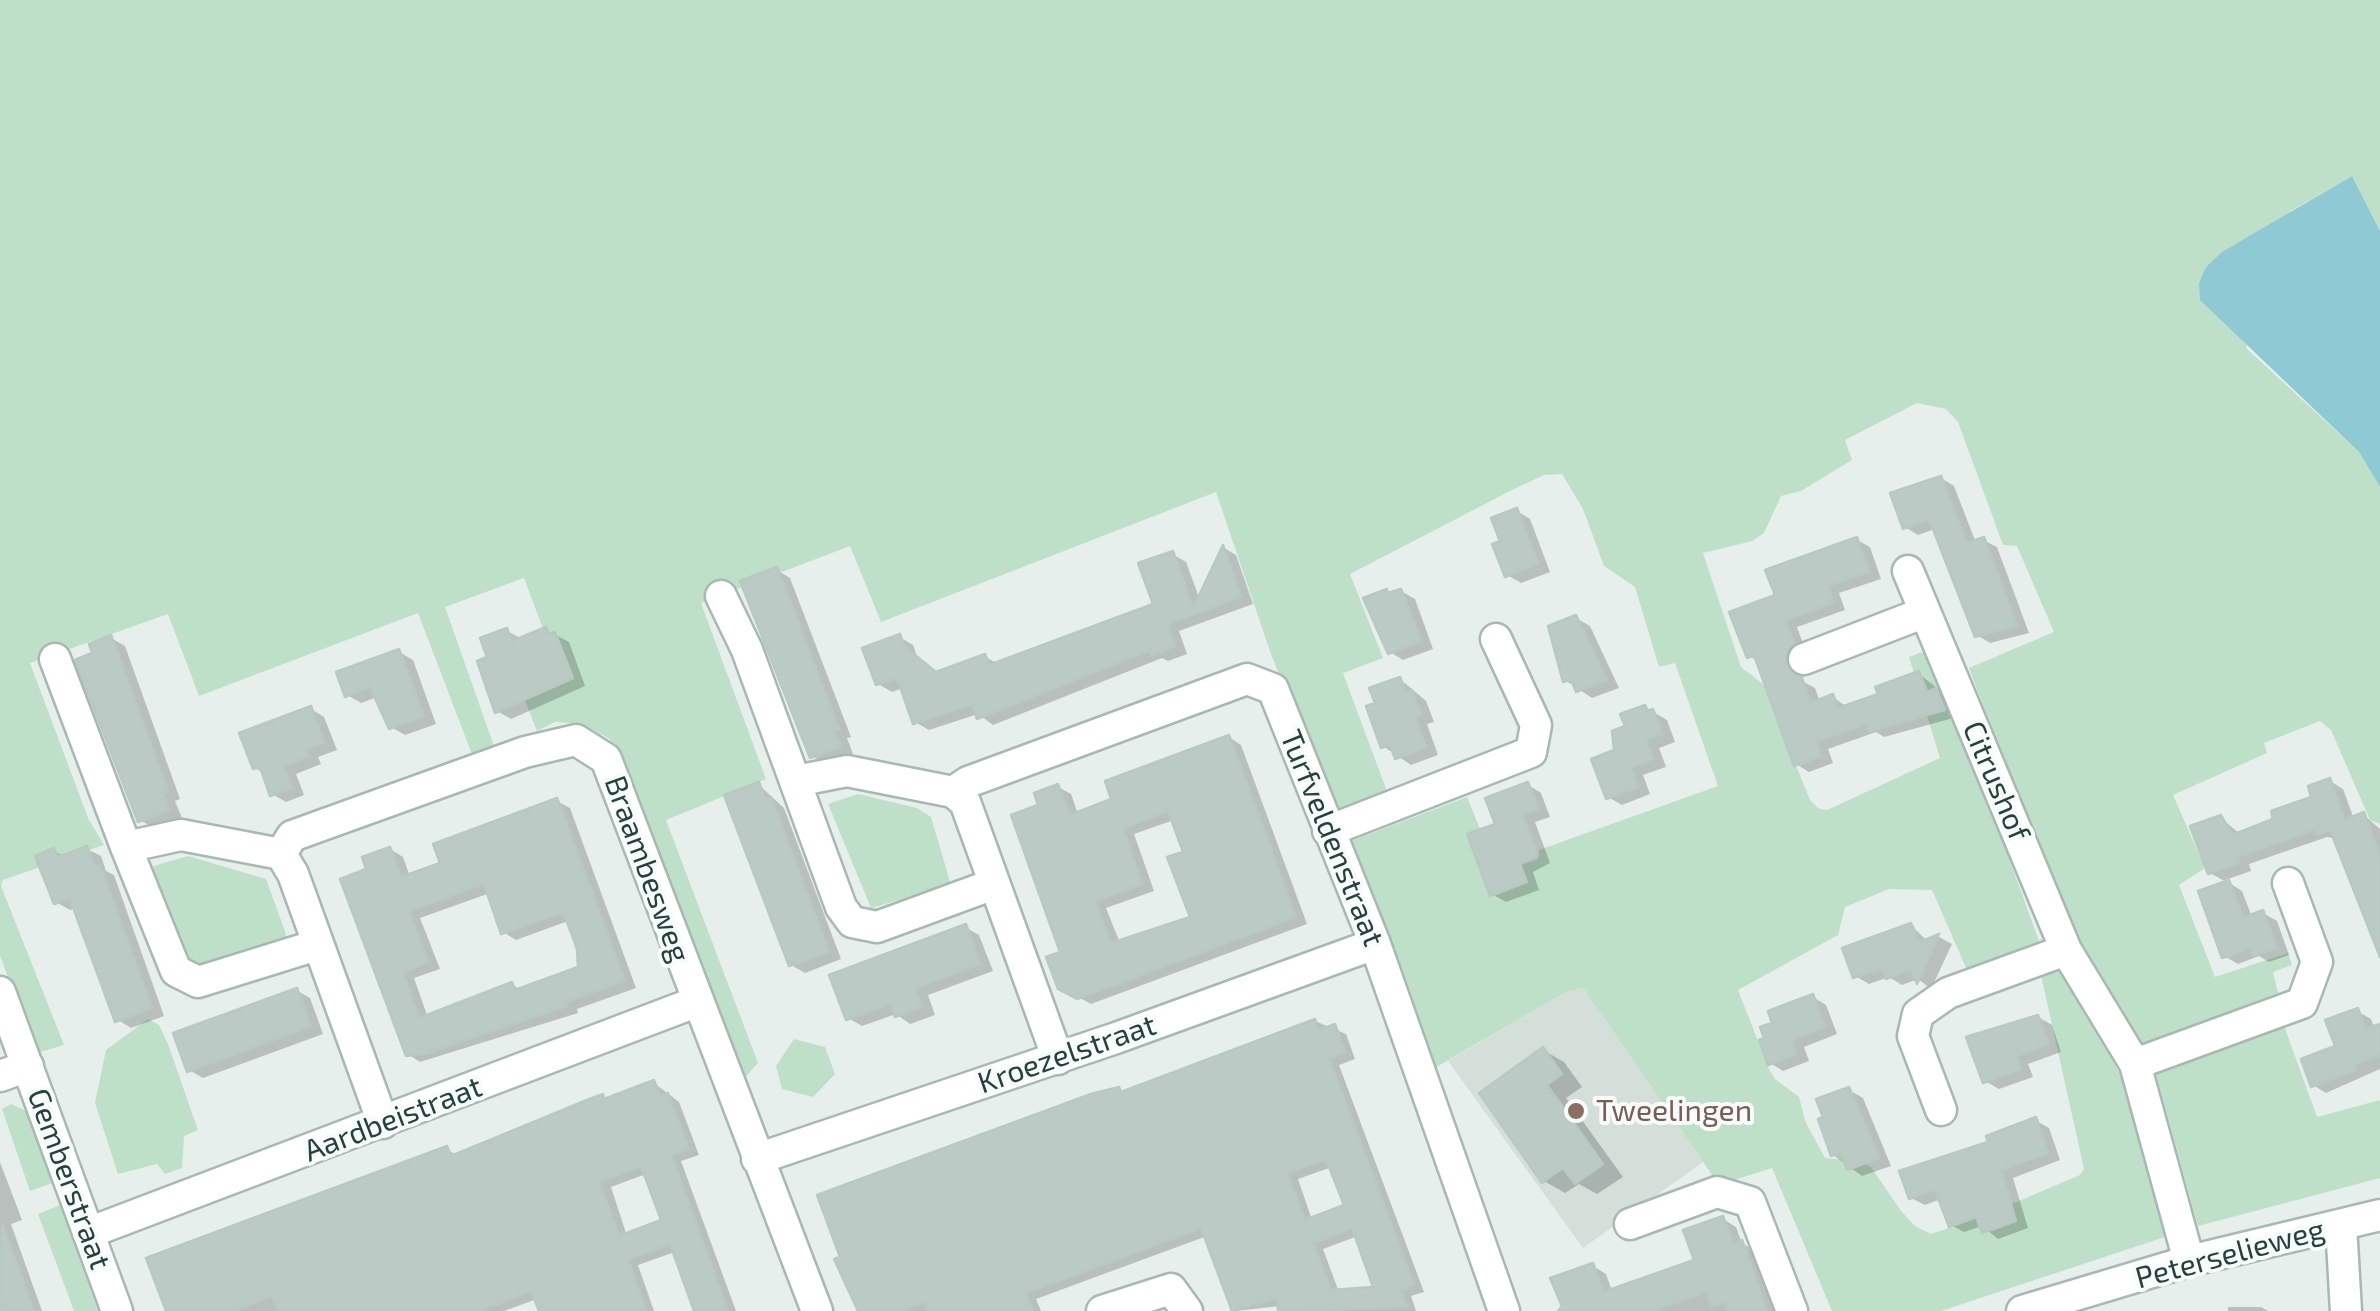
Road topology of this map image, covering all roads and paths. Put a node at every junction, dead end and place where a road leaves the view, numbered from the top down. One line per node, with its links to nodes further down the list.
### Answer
1 (1908, 571): 3 (street, Citrushof)
2 (721, 596): 7 (street)
3 (1923, 613): 6 (street); 16 (street, Citrushof)
4 (1496, 639): 9 (street)
5 (55, 659): 10 (street)
6 (1804, 659)
7 (796, 781): 8 (street); 13 (street)
8 (953, 792): 9 (street, Turfveldenstraat); 13 (street)
9 (1328, 831): 14 (street, Turfveldenstraat)
10 (126, 847): 11 (street); 15 (street)
11 (280, 854): 15 (street); 18 (street, Braambesweg)
12 (2288, 883): 20 (street)
13 (994, 884): 19 (street)
14 (1375, 944): 19 (street, Kroezelstraat); 34 (street, Turfveldenstraat)
15 (317, 945): 23 (street)
16 (2066, 950): 20 (street, Citrushof); 22 (street)
17 (0, 992): 21 (street, Gemberstraat)
18 (696, 1002): 23 (street, Aardbeistraat); 24 (street, Braambesweg)
19 (1058, 1058): 24 (street, Kroezelstraat)
20 (2135, 1064): 29 (street, Citrushof)
21 (14, 1070): 28 (street, Gemberstraat)
22 (1941, 1110)
23 (384, 1123): 28 (street, Aardbeistraat)
24 (757, 1159): 31 (street, Braambesweg)
25 (2380, 1214): 27 (street, Peterselieweg)
26 (1630, 1224): 35 (street)
27 (2341, 1225): 29 (street, Peterselieweg); 37 (street)
28 (88, 1233): 30 (street, Gemberstraat)
29 (2189, 1261): 36 (street, Peterselieweg)
30 (117, 1311)
31 (818, 1311)
32 (1102, 1311): 33 (street)
33 (1187, 1311)
34 (1504, 1311)
35 (1792, 1311)
36 (2022, 1311)
37 (2346, 1311)

